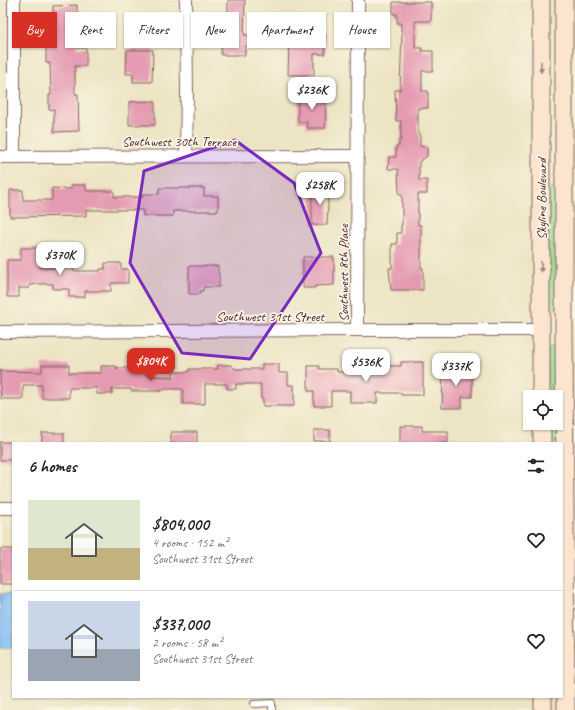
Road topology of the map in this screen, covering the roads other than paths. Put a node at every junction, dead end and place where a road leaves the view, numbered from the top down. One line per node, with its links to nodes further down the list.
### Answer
1 (14, 0): 9 (street)
2 (186, 0): 6 (street)
3 (358, 0): 7 (street, Southwest 8th Place)
4 (541, 0): 10 (street, Skyline Boulevard, one-way to 10)
5 (564, 0): 11 (street, Skyline Boulevard)
6 (186, 156): 7 (street, Southwest 30th Terrace); 9 (street, Southwest 30th Terrace)
7 (358, 156): 12 (street, Southwest 8th Place)
8 (0, 157): 9 (street, Southwest 30th Terrace)
9 (14, 157)
10 (541, 174): 11 (street); 13 (street, Skyline Boulevard, one-way to 13)
11 (569, 174): 14 (street, Skyline Boulevard)
12 (358, 330): 13 (street, Southwest 31st Street); 15 (street, Southwest 31st Street)
13 (541, 330): 14 (street); 16 (street, Skyline Boulevard)
14 (564, 330): 19 (street, Skyline Boulevard)
15 (0, 332)
16 (541, 390)
17 (542, 430): 18 (street)
18 (542, 442)
19 (567, 506): 26 (street, Skyline Boulevard)
20 (0, 508): 21 (street)
21 (12, 508)
22 (543, 698): 25 (street)
23 (254, 704): 24 (lane)
24 (272, 710)
25 (543, 710)
26 (566, 710)

